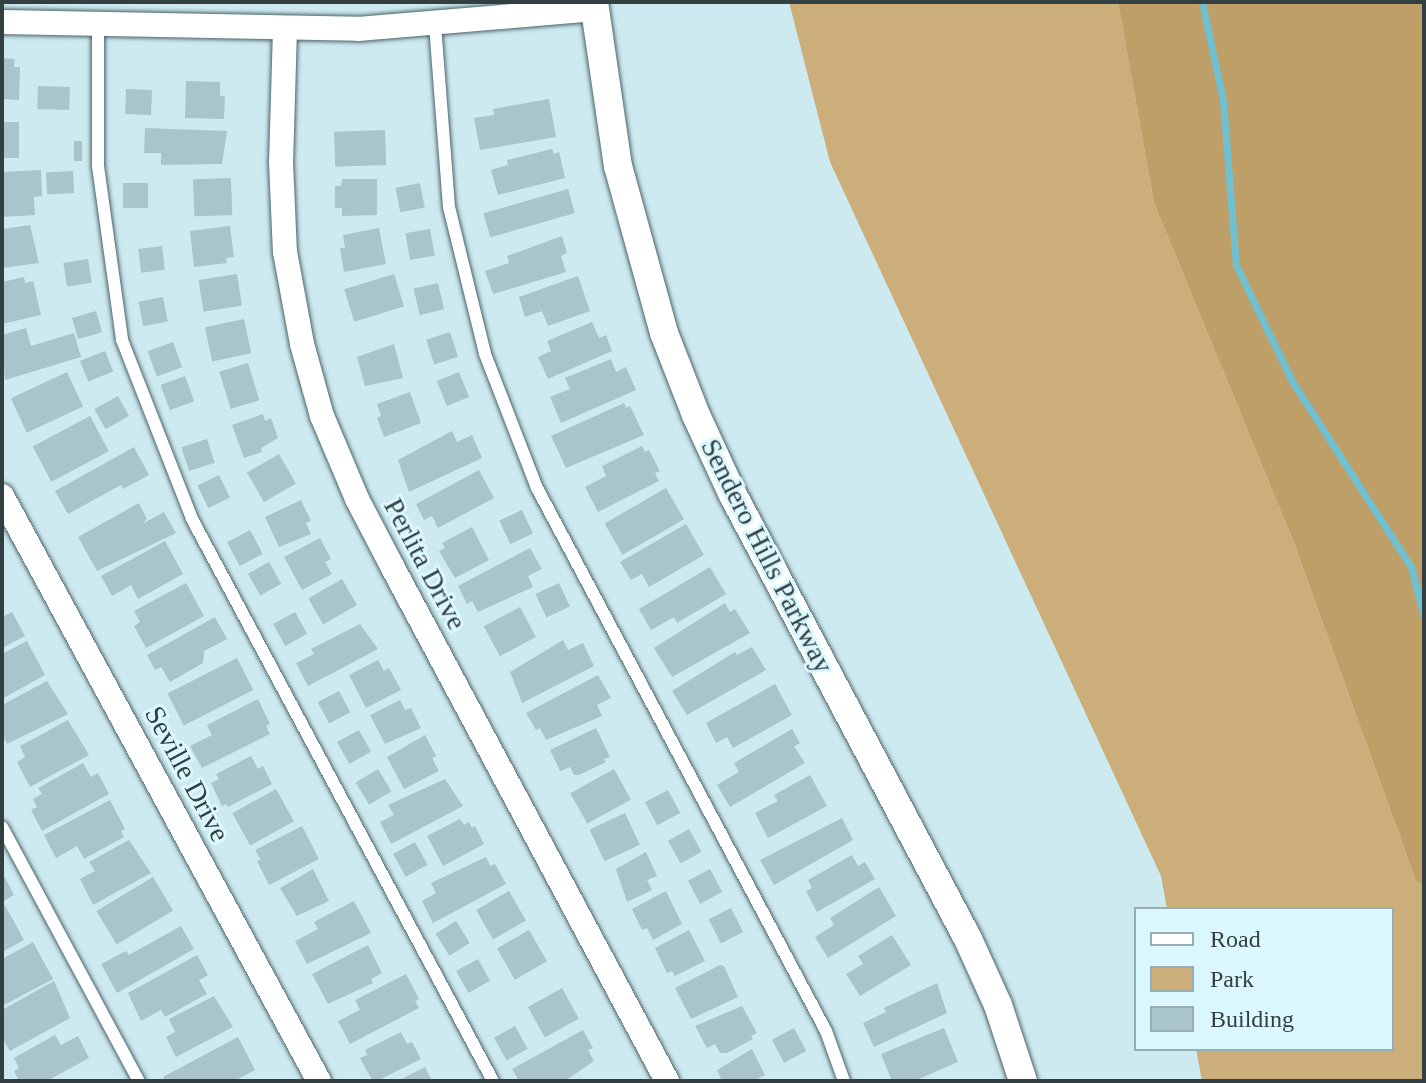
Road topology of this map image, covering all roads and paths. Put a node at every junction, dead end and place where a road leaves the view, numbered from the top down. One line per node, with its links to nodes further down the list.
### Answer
1 (595, 6): 4 (street); 13 (street, Sendero Hills Parkway)
2 (2, 22): 3 (street)
3 (98, 25): 5 (street); 11 (lane)
4 (435, 25): 5 (street); 12 (lane)
5 (285, 29): 8 (street, Perlita Drive)
6 (2, 496): 10 (street, Seville Drive)
7 (2, 827): 9 (lane)
8 (662, 1079)
9 (139, 1081)
10 (319, 1081)
11 (493, 1081)
12 (844, 1081)
13 (1023, 1081)

